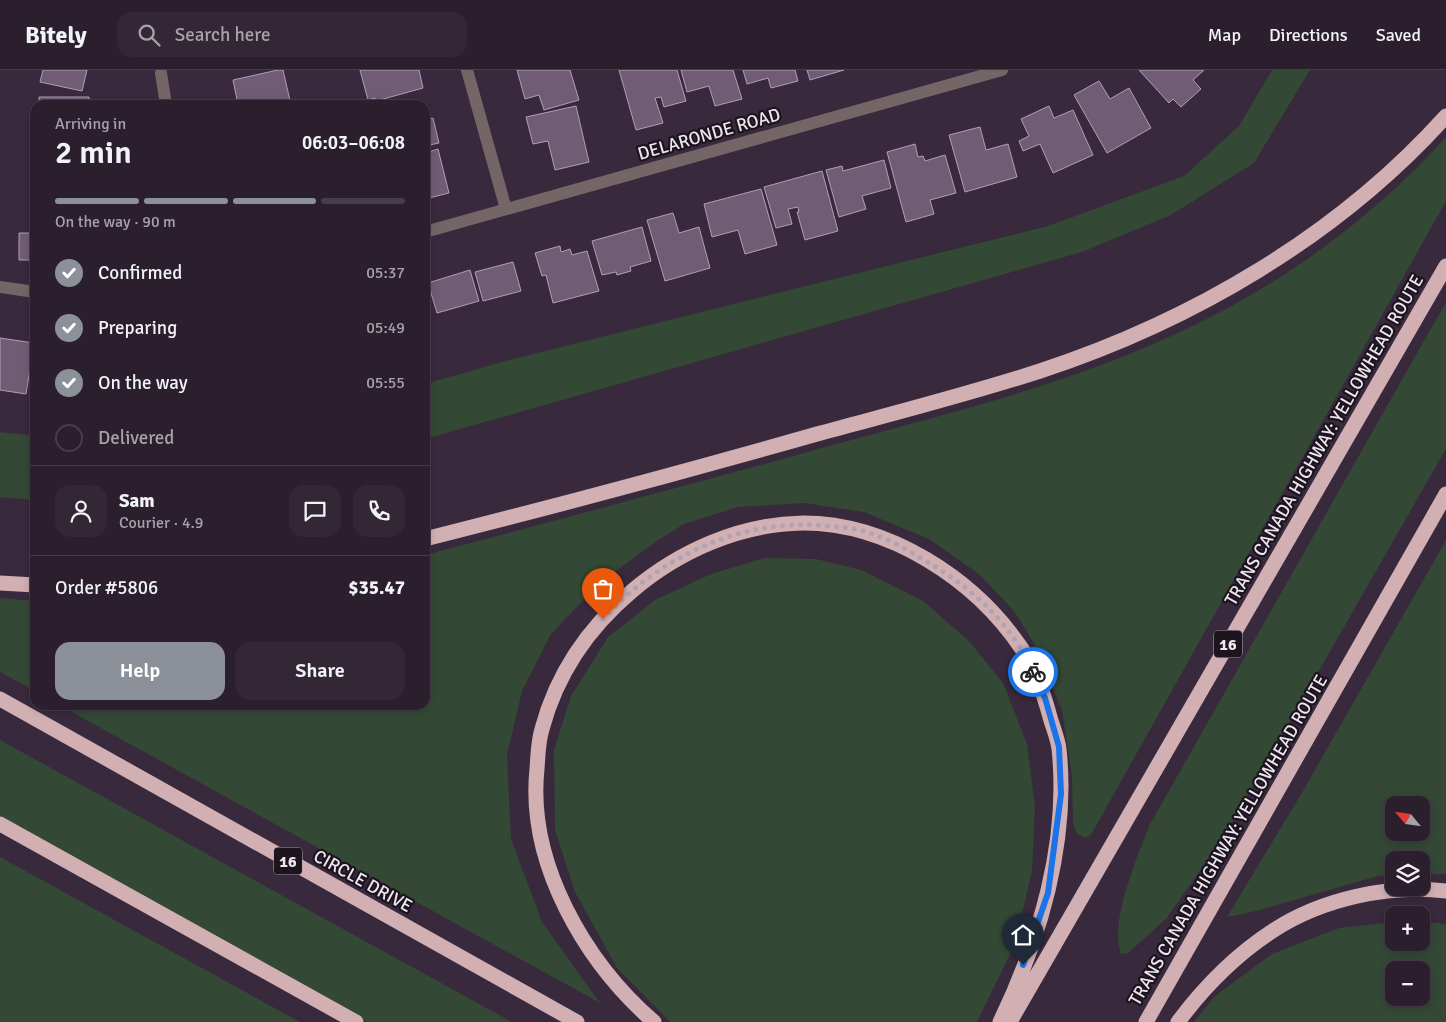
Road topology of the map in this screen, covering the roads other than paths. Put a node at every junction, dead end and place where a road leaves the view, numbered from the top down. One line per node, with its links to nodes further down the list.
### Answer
1 (467, 70): 6 (street)
2 (1002, 70): 6 (street, DELARONDE ROAD)
3 (161, 73): 4 (street)
4 (165, 100)
5 (1446, 116): 12 (highway)
6 (506, 209): 7 (street, DELARONDE ROAD)
7 (430, 231)
8 (1446, 266): 22 (highway, TRANS CANADA HIGHWAY: YELLOWHEAD ROUTE / 16)
9 (0, 287): 10 (street)
10 (30, 291)
11 (1446, 494): 23 (highway, TRANS CANADA HIGHWAY: YELLOWHEAD ROUTE)
12 (430, 538)
13 (0, 583): 14 (highway)
14 (30, 585)
15 (0, 699): 19 (highway, CIRCLE DRIVE / 16)
16 (0, 824): 18 (highway)
17 (1446, 891): 24 (highway)
18 (356, 1022)
19 (577, 1022)
20 (654, 1022): 21 (highway)
21 (1000, 1022)
22 (1010, 1022)
23 (1146, 1022)
24 (1178, 1022)

